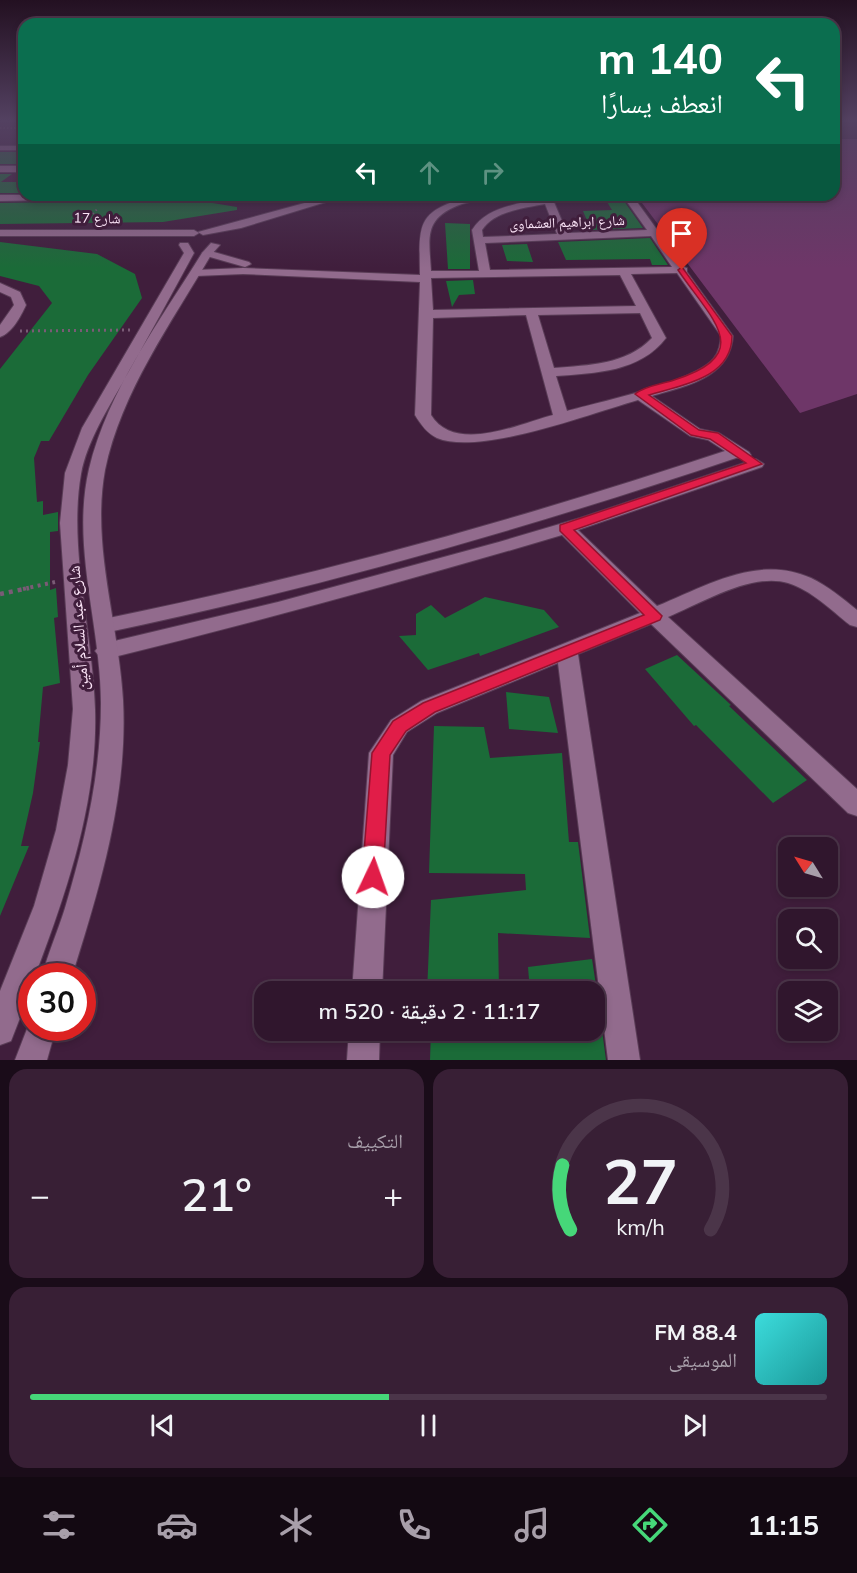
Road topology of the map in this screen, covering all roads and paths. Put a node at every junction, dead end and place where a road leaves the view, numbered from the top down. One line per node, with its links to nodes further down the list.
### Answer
1 (0, 198): 2 (street)
2 (18, 198)
3 (104, 201): 10 (path)
4 (323, 201): 16 (street)
5 (338, 201): 16 (street)
6 (466, 201): 22 (street)
7 (536, 201): 15 (street)
8 (548, 201): 14 (street)
9 (632, 201): 12 (street)
10 (76, 232): 11 (street, شارع 17); 16 (street, شارع 17)
11 (0, 233)
12 (656, 233): 14 (street, شارع ابراهيم العشماوى); 17 (street)
13 (0, 237): 16 (street, شارع 17)
14 (562, 237): 15 (street, شارع ابراهيم العشماوى)
15 (479, 240): 21 (street)
16 (201, 241): 19 (street); 20 (street, شارع عبد السلام أمين); 27 (street, شارع عبد السلام أمين)
17 (682, 270): 18 (street); 31 (street)
18 (624, 271): 21 (street); 24 (street)
19 (297, 272): 20 (street); 22 (street)
20 (196, 273): 29 (street, شارع عبد السلام أمين)
21 (485, 273): 22 (street)
22 (426, 276): 26 (street)
23 (0, 287): 28 (street)
24 (645, 309): 25 (street); 30 (street)
25 (531, 312): 26 (street); 30 (street)
26 (428, 314): 32 (street)
27 (145, 330): 28 (path); 29 (street, شارع عبد السلام أمين)
28 (1, 332)
29 (131, 369): 35 (street, شارع عبد السلام أمين); 39 (street, شارع عبد السلام أمين)
30 (549, 373): 32 (street)
31 (640, 394): 32 (street); 33 (street)
32 (561, 417)
33 (731, 460): 34 (street); 39 (street)
34 (565, 528): 37 (street); 40 (street)
35 (74, 578): 36 (path); 45 (street, شارع عبد السلام أمين)
36 (0, 594)
37 (655, 616): 38 (street); 41 (street); 42 (street)
38 (857, 620)
39 (104, 626): 40 (street, شارع عبد السلام أمين)
40 (106, 651): 43 (street, شارع عبد السلام أمين)
41 (567, 652): 44 (street); 50 (street)
42 (857, 805)
43 (61, 963)
44 (368, 981)
45 (0, 1030)
46 (37, 1041): 48 (street)
47 (364, 1041): 49 (street)
48 (31, 1060)
49 (363, 1060)
50 (624, 1060)

